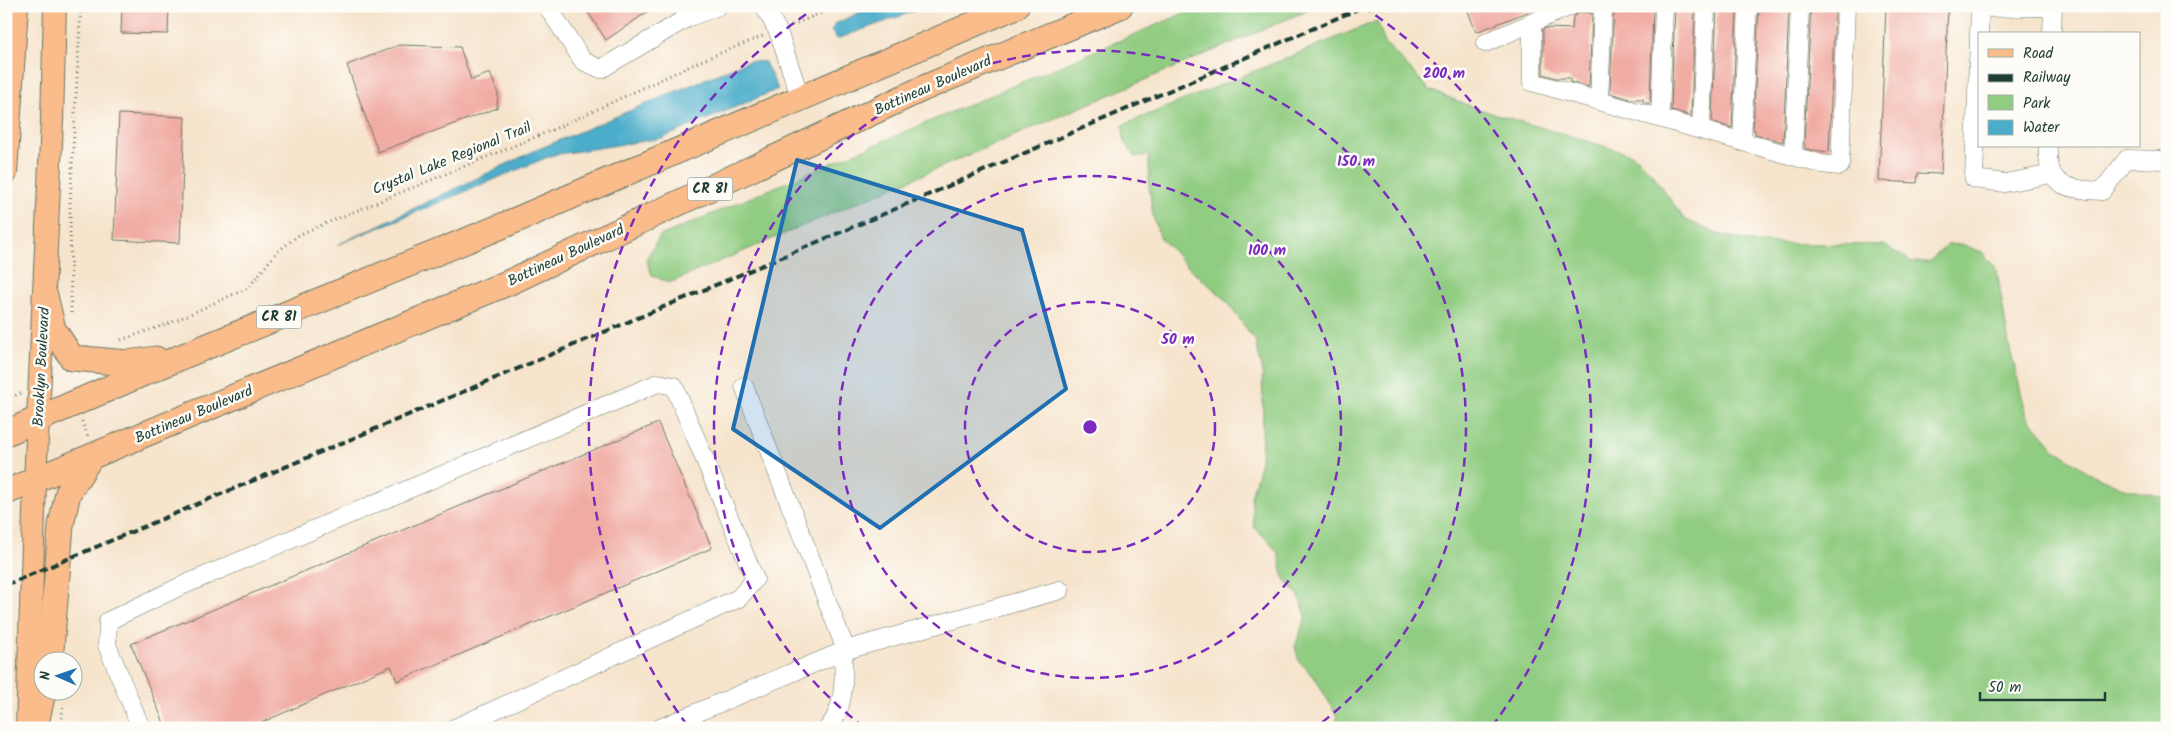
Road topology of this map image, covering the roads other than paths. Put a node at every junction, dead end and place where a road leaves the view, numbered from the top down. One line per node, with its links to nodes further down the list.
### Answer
1 (17, 6): 30 (main road)
2 (56, 6): 32 (main road, Brooklyn Boulevard)
3 (547, 6): 16 (lane)
4 (718, 6): 16 (lane)
5 (764, 6): 22 (lane)
6 (1016, 6): 22 (highway, CR 81)
7 (1120, 6): 37 (highway, Bottineau Boulevard / CR 81)
8 (1571, 6): 17 (lane)
9 (1603, 6): 23 (lane)
10 (1664, 6): 24 (lane)
11 (1706, 6): 25 (lane)
12 (1748, 6): 26 (lane)
13 (1800, 6): 28 (lane)
14 (1846, 6): 28 (lane)
15 (2053, 7): 18 (lane); 19 (lane)
16 (684, 12)
17 (1532, 23): 20 (lane); 23 (lane)
18 (1979, 32)
19 (2052, 32)
20 (1485, 44)
21 (1978, 65): 31 (lane)
22 (800, 97): 33 (highway, CR 81)
23 (1599, 101): 24 (lane)
24 (1660, 118): 25 (lane)
25 (1701, 130): 26 (lane)
26 (1742, 142): 28 (lane)
27 (2048, 148): 31 (lane)
28 (1793, 156)
29 (2167, 160): 31 (lane)
30 (6, 173)
31 (2052, 174)
32 (45, 296): 33 (highway); 35 (main road, Brooklyn Boulevard)
33 (181, 357): 35 (highway, CR 81)
34 (744, 386): 41 (lane)
35 (39, 419): 36 (highway, CR 81); 38 (main road, Brooklyn Boulevard)
36 (6, 433)
37 (90, 458): 38 (highway, Bottineau Boulevard / CR 81); 42 (highway)
38 (35, 482): 39 (highway, Bottineau Boulevard / CR 81); 44 (main road, Brooklyn Boulevard)
39 (6, 492)
40 (1060, 590): 41 (lane)
41 (845, 651): 48 (lane); 49 (lane)
42 (51, 652)
43 (49, 702): 45 (highway)
44 (27, 728)
45 (35, 728)
46 (141, 728): 47 (lane)
47 (455, 728)
48 (660, 728)
49 (828, 728)

